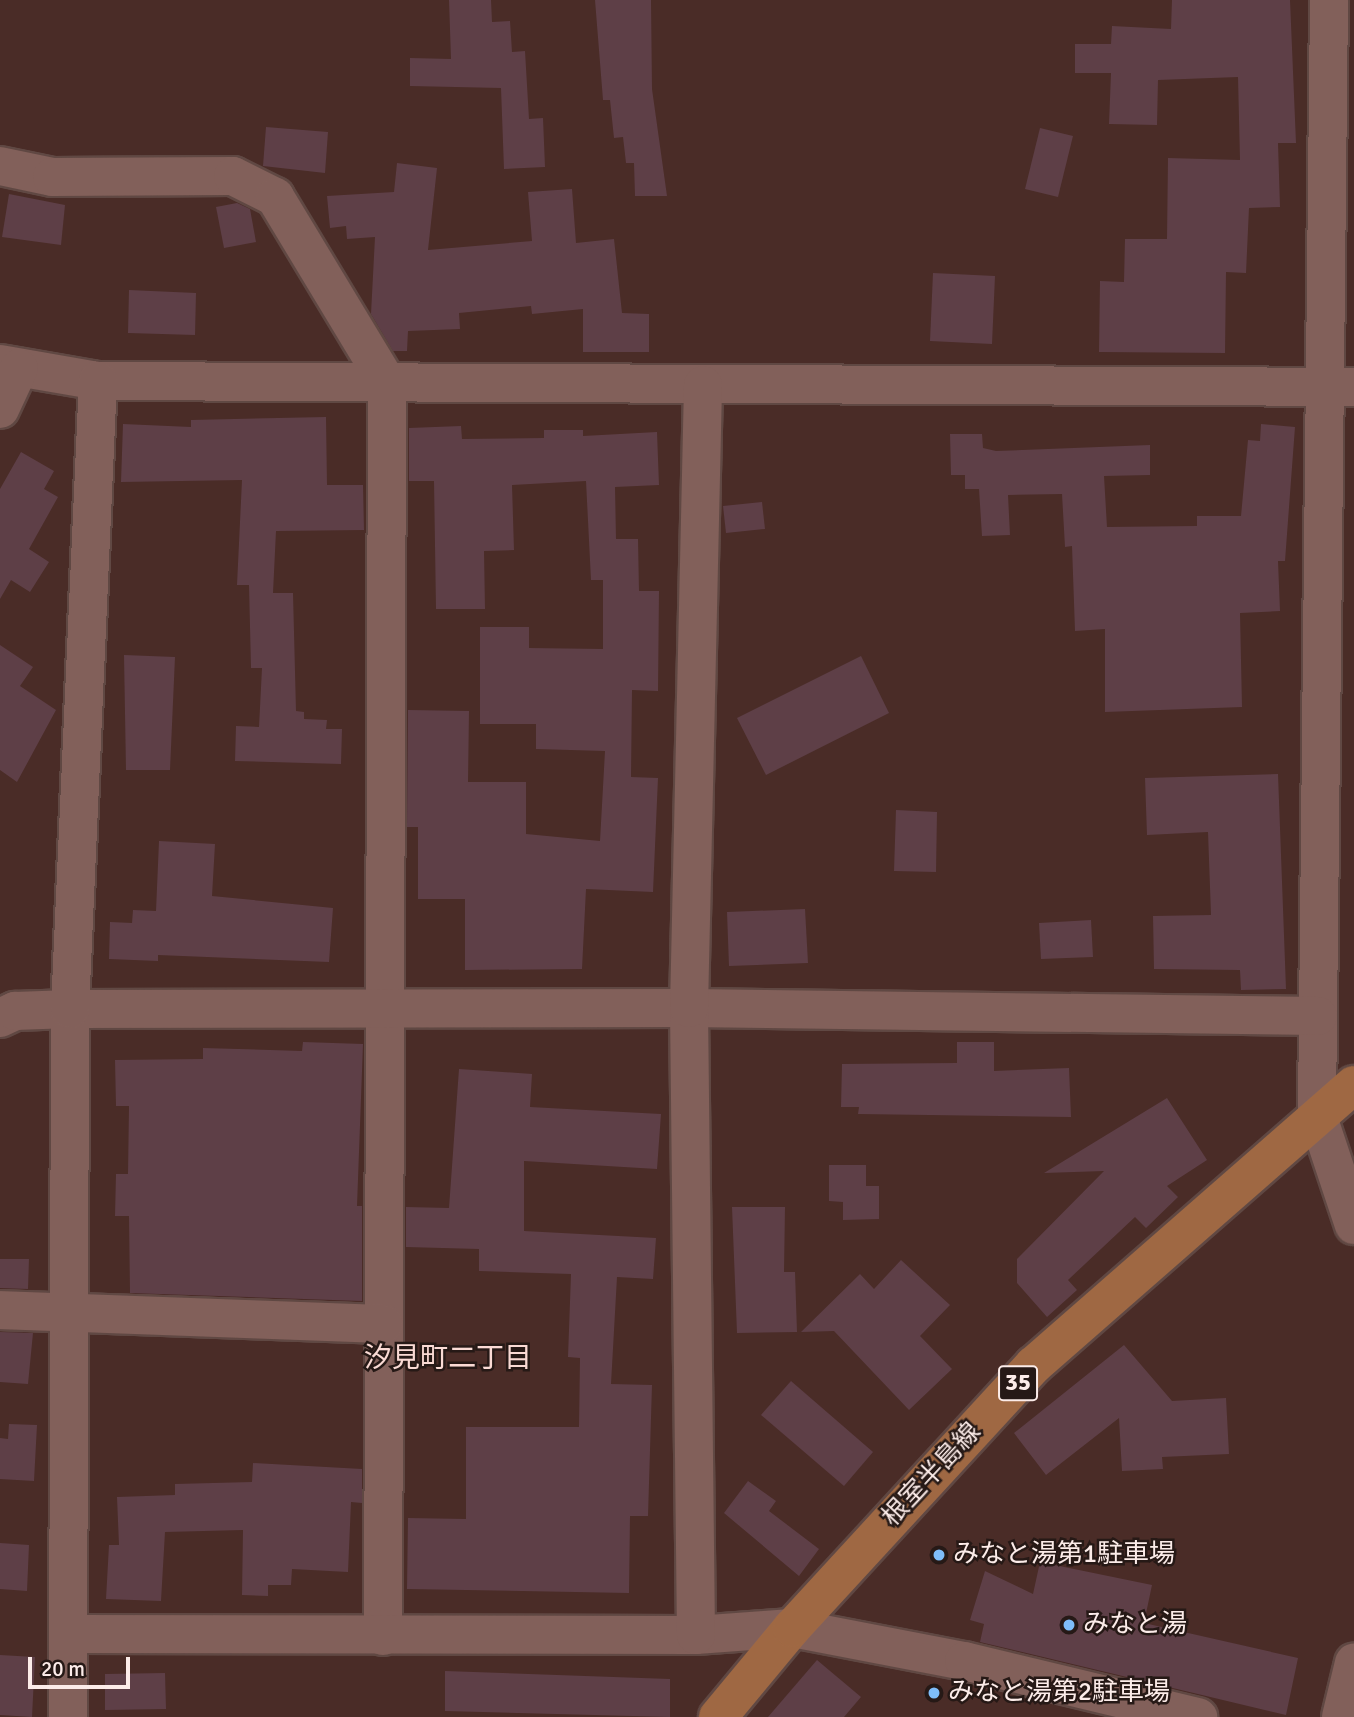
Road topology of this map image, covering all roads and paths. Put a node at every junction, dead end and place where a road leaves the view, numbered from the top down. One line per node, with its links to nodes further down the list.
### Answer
1 (1328, 0): 7 (street)
2 (0, 166): 5 (street)
3 (10, 366): 4 (street); 8 (street)
4 (98, 381): 5 (street); 10 (street)
5 (387, 383): 6 (street); 11 (street)
6 (703, 385): 7 (street); 9 (street)
7 (1341, 387): 12 (street)
8 (0, 408)
9 (689, 1008): 11 (street); 12 (street); 22 (street)
10 (70, 1009): 11 (street); 13 (street); 18 (street)
11 (388, 1009): 19 (street)
12 (1318, 1016): 15 (street)
13 (0, 1018)
14 (1354, 1085): 15 (main road, 根室半島線 / 35)
15 (1317, 1114): 16 (street); 20 (main road, 根室半島線 / 35)
16 (1354, 1224)
17 (0, 1310): 18 (street)
18 (72, 1313): 19 (street); 21 (street)
19 (384, 1324): 23 (street)
20 (792, 1628): 22 (street); 26 (main road, 根室半島線 / 35); 27 (street)
21 (73, 1634): 23 (street); 25 (street)
22 (696, 1635): 23 (street)
23 (383, 1636)
24 (1354, 1662): 28 (street)
25 (68, 1717)
26 (718, 1717)
27 (1198, 1717)
28 (1342, 1717)

